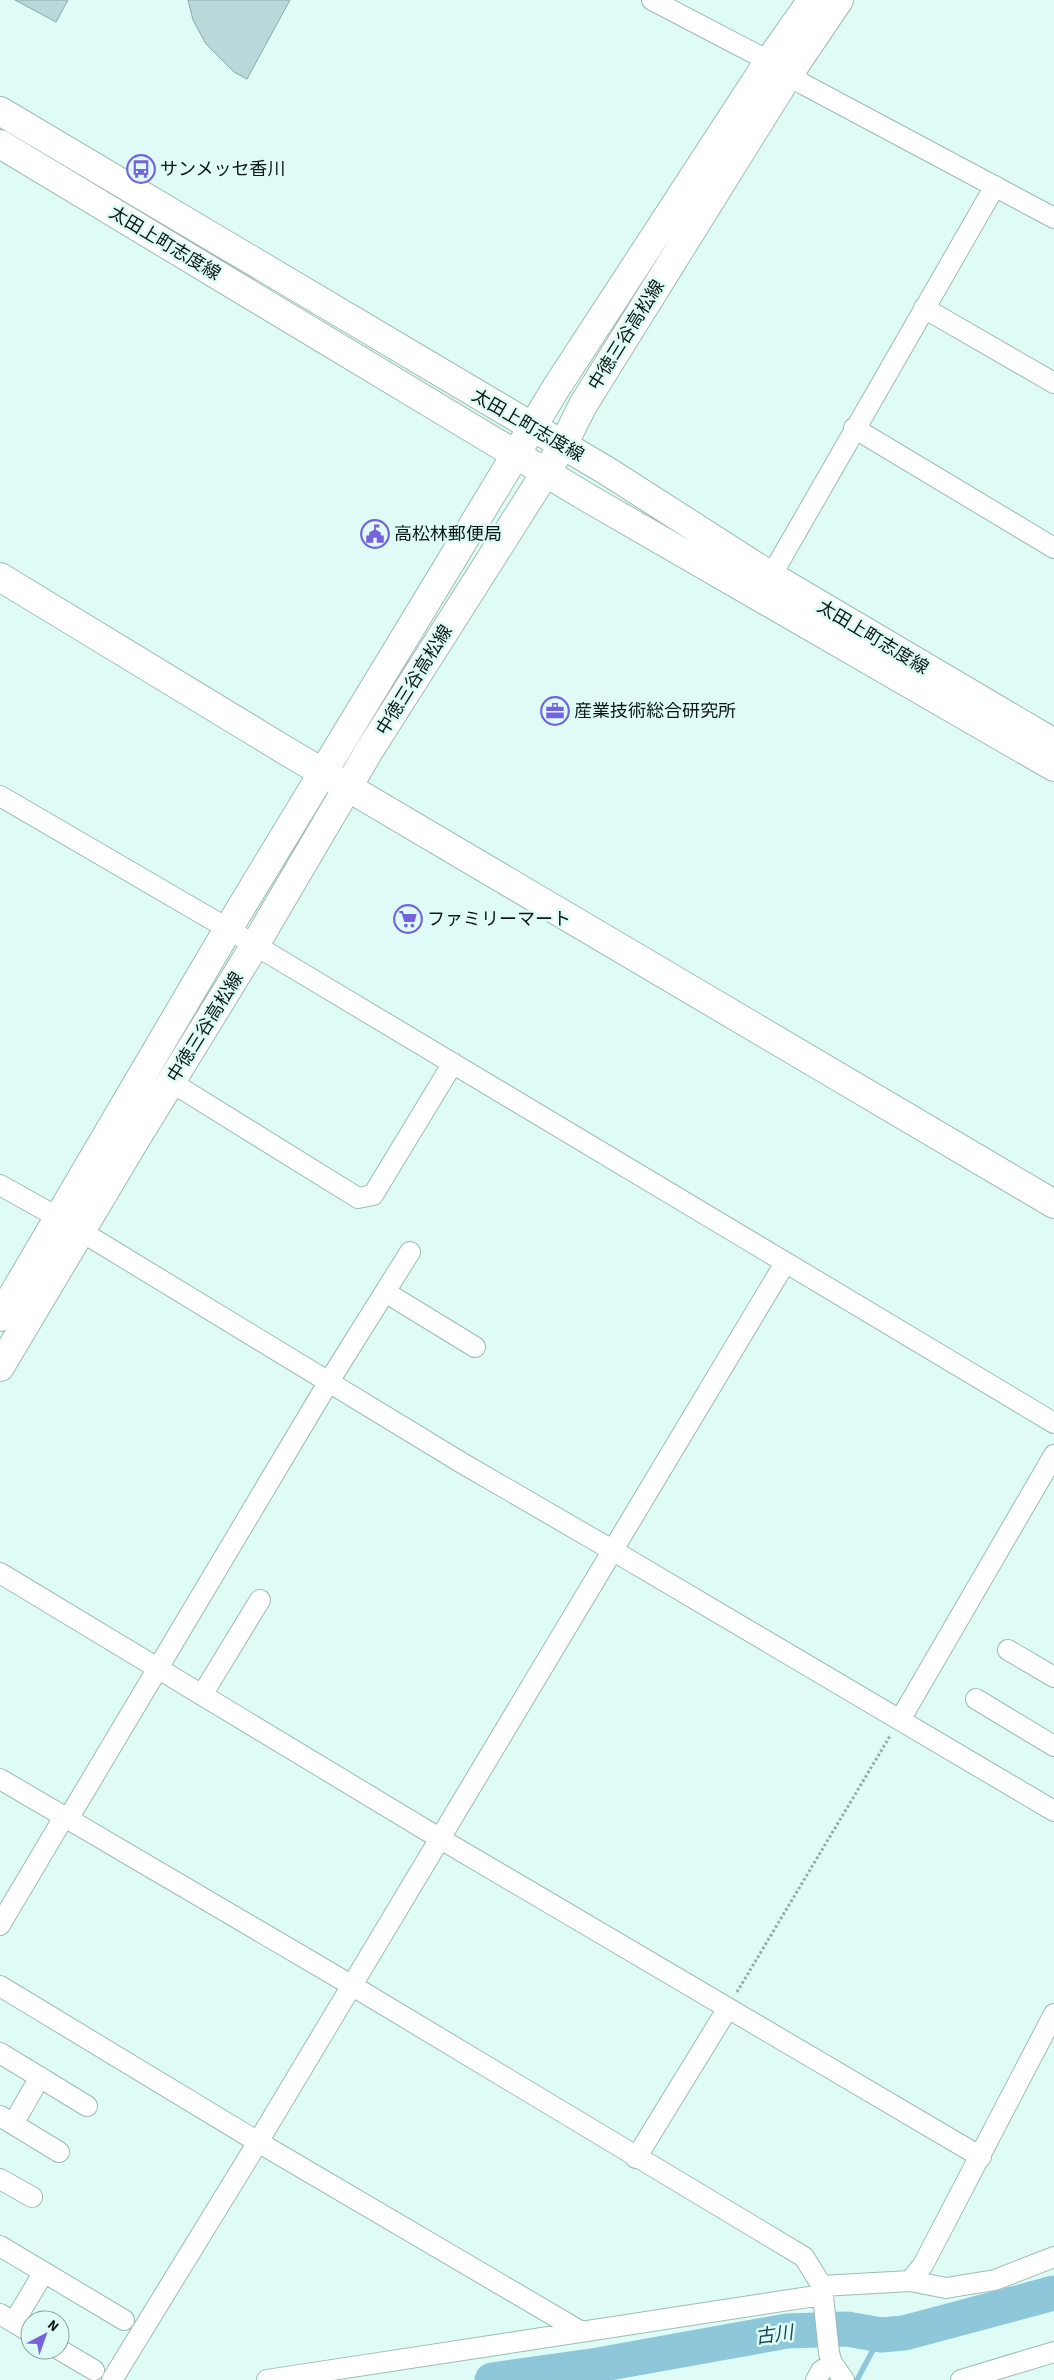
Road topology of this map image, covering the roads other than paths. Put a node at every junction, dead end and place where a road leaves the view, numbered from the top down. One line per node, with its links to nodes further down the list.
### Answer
1 (652, 0): 4 (street)
2 (812, 0): 4 (main road, 中徳三谷高松線)
3 (839, 0): 4 (main road, 中徳三谷高松線)
4 (779, 68): 7 (street); 11 (main road, 中徳三谷高松線); 13 (main road, 中徳三谷高松線)
5 (0, 111): 11 (main road, 太田上町志度線)
6 (0, 144): 14 (main road, 太田上町志度線)
7 (995, 186): 8 (street); 9 (street)
8 (1054, 218)
9 (924, 308): 10 (street); 12 (street)
10 (1054, 383)
11 (533, 428): 13 (main road, 太田上町志度線); 14 (main road, 中徳三谷高松線)
12 (854, 428): 16 (street); 17 (street)
13 (563, 445): 15 (main road, 中徳三谷高松線); 17 (main road, 太田上町志度線)
14 (516, 454): 15 (main road, 太田上町志度線); 21 (main road, 中徳三谷高松線)
15 (545, 472): 20 (main road, 太田上町志度線); 22 (main road, 中徳三谷高松線)
16 (1054, 548)
17 (771, 576): 19 (main road, 太田上町志度線)
18 (0, 577): 21 (main road)
19 (1054, 743)
20 (1054, 767)
21 (322, 772): 22 (main road); 24 (main road, 中徳三谷高松線)
22 (348, 787): 25 (main road, 中徳三谷高松線); 29 (main road)
23 (0, 796): 24 (street)
24 (228, 929): 25 (street); 30 (main road, 中徳三谷高松線)
25 (255, 945): 26 (street); 27 (main road, 中徳三谷高松線)
26 (453, 1063): 27 (street); 32 (street)
27 (171, 1082): 30 (main road, 中徳三谷高松線)
28 (0, 1185): 30 (street)
29 (1054, 1204)
30 (71, 1225): 34 (main road, 中徳三谷高松線); 36 (main road, 中徳三谷高松線); 37 (street)
31 (410, 1252): 33 (street)
32 (785, 1263): 38 (street); 40 (street)
33 (385, 1292): 35 (street); 37 (street)
34 (0, 1317)
35 (475, 1347)
36 (0, 1367)
37 (328, 1383): 40 (street); 44 (street)
38 (1054, 1423)
39 (1054, 1455): 48 (street)
40 (612, 1550): 48 (street); 53 (street)
41 (0, 1574): 44 (street)
42 (260, 1600): 46 (street)
43 (1008, 1650): 45 (street)
44 (159, 1669): 46 (street); 52 (street)
45 (1054, 1678)
46 (202, 1695): 53 (street)
47 (976, 1699): 49 (street)
48 (900, 1720): 51 (street)
49 (1054, 1746)
50 (0, 1779): 52 (street)
51 (1054, 1812)
52 (66, 1818): 54 (street); 55 (street)
53 (439, 1838): 55 (street); 57 (street)
54 (0, 1925)
55 (351, 1985): 63 (street); 66 (street)
56 (0, 1986): 63 (street)
57 (728, 2008): 65 (street); 66 (street)
58 (1054, 2014): 65 (street)
59 (0, 2053): 60 (street)
60 (40, 2077): 61 (street); 62 (street)
61 (87, 2106)
62 (6, 2120): 64 (street)
63 (258, 2142): 76 (street); 81 (street)
64 (59, 2152)
65 (981, 2157): 72 (street)
66 (636, 2158): 73 (street)
67 (0, 2179): 68 (street)
68 (32, 2197)
69 (0, 2246): 71 (street)
70 (1054, 2257): 72 (street)
71 (44, 2272): 74 (street); 75 (street)
72 (910, 2281): 73 (street)
73 (822, 2290): 76 (street); 79 (street)
74 (124, 2320)
75 (14, 2323)
76 (580, 2331): 82 (street)
77 (1054, 2352): 84 (street)
78 (70, 2356): 80 (street)
79 (837, 2368): 83 (street)
80 (94, 2370)
81 (112, 2380)
82 (267, 2380)
83 (816, 2380)
84 (961, 2380)

